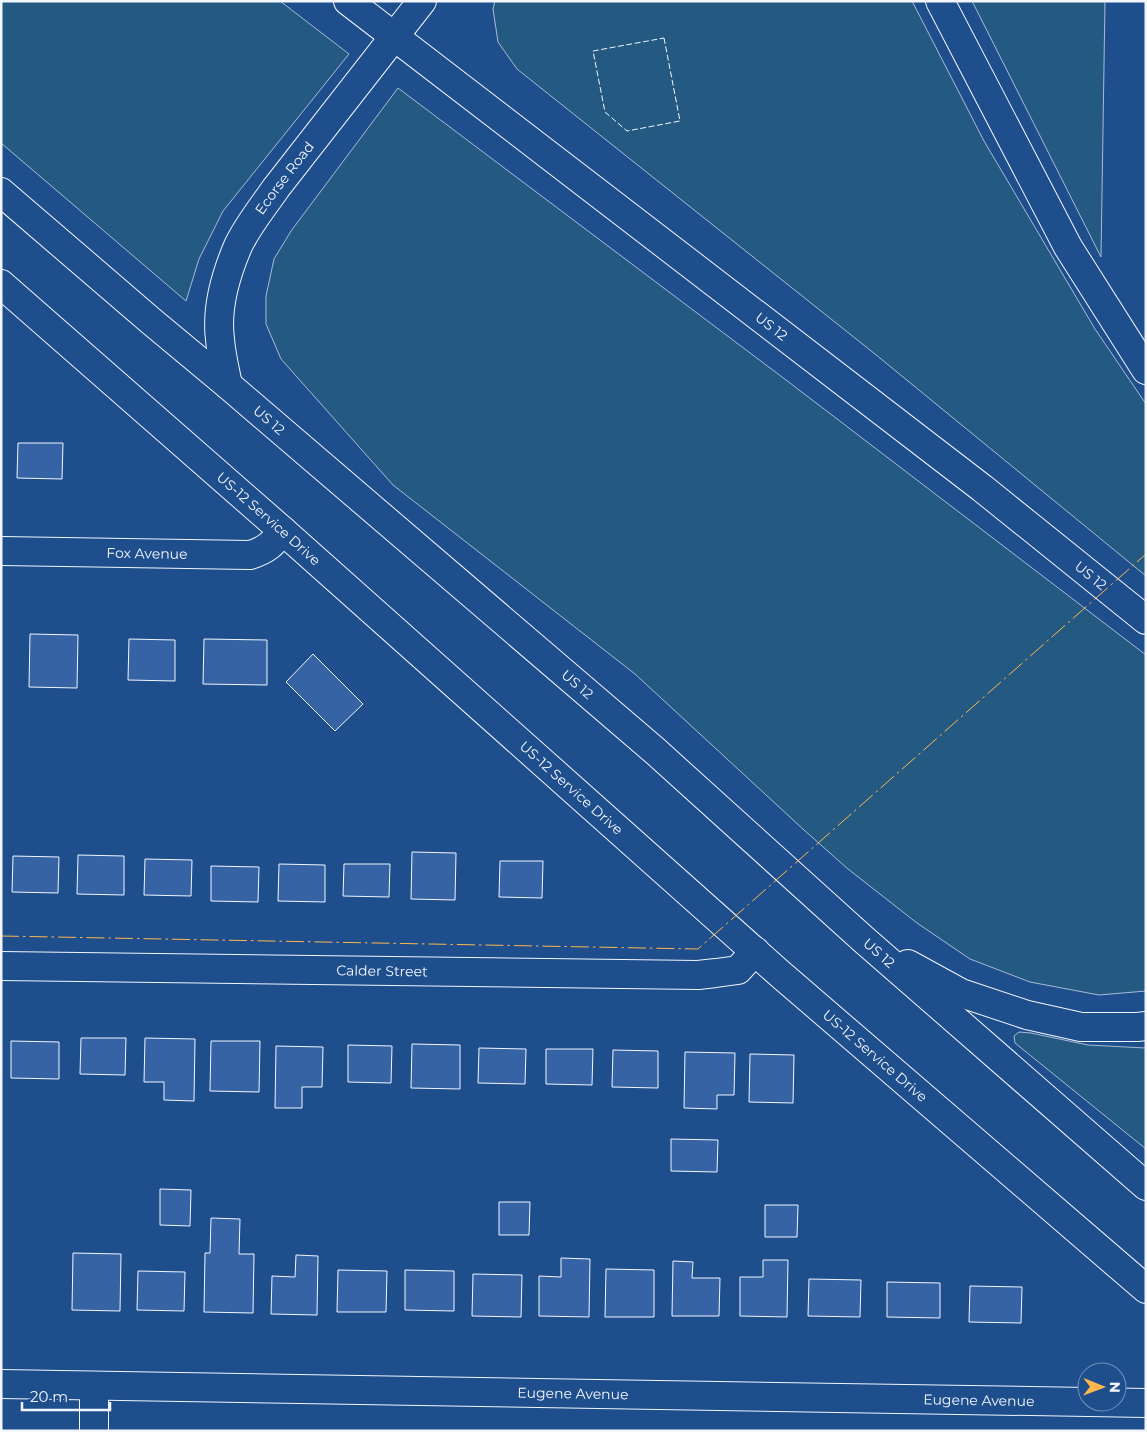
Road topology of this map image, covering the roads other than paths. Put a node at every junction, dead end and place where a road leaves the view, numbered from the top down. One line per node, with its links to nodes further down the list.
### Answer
1 (348, 1): 4 (main road, US 12)
2 (422, 1): 4 (main road, Ecorse Road)
3 (940, 1): 7 (main road)
4 (394, 37): 8 (main road, Ecorse Road); 11 (main road, US 12 / US 12)
5 (1, 192): 8 (main road, US 12 / US 12)
6 (1, 284): 9 (main road, US-12 Service Drive)
7 (1146, 370)
8 (228, 384): 12 (main road, US 12 / US 12)
9 (283, 531): 10 (main road, Fox Avenue); 13 (main road, US-12 Service Drive)
10 (1, 551)
11 (1146, 620)
12 (863, 939): 15 (main road); 16 (main road, US 12 / US 12)
13 (755, 951): 14 (main road, Calder Street); 17 (main road, US-12 Service Drive)
14 (1, 966)
15 (1146, 1026)
16 (1146, 1186)
17 (1146, 1289)
18 (1, 1384): 19 (main road, Eugene Avenue)
19 (94, 1386): 20 (main road, Eugene Avenue); 21 (main road)
20 (1146, 1403)
21 (94, 1431)

